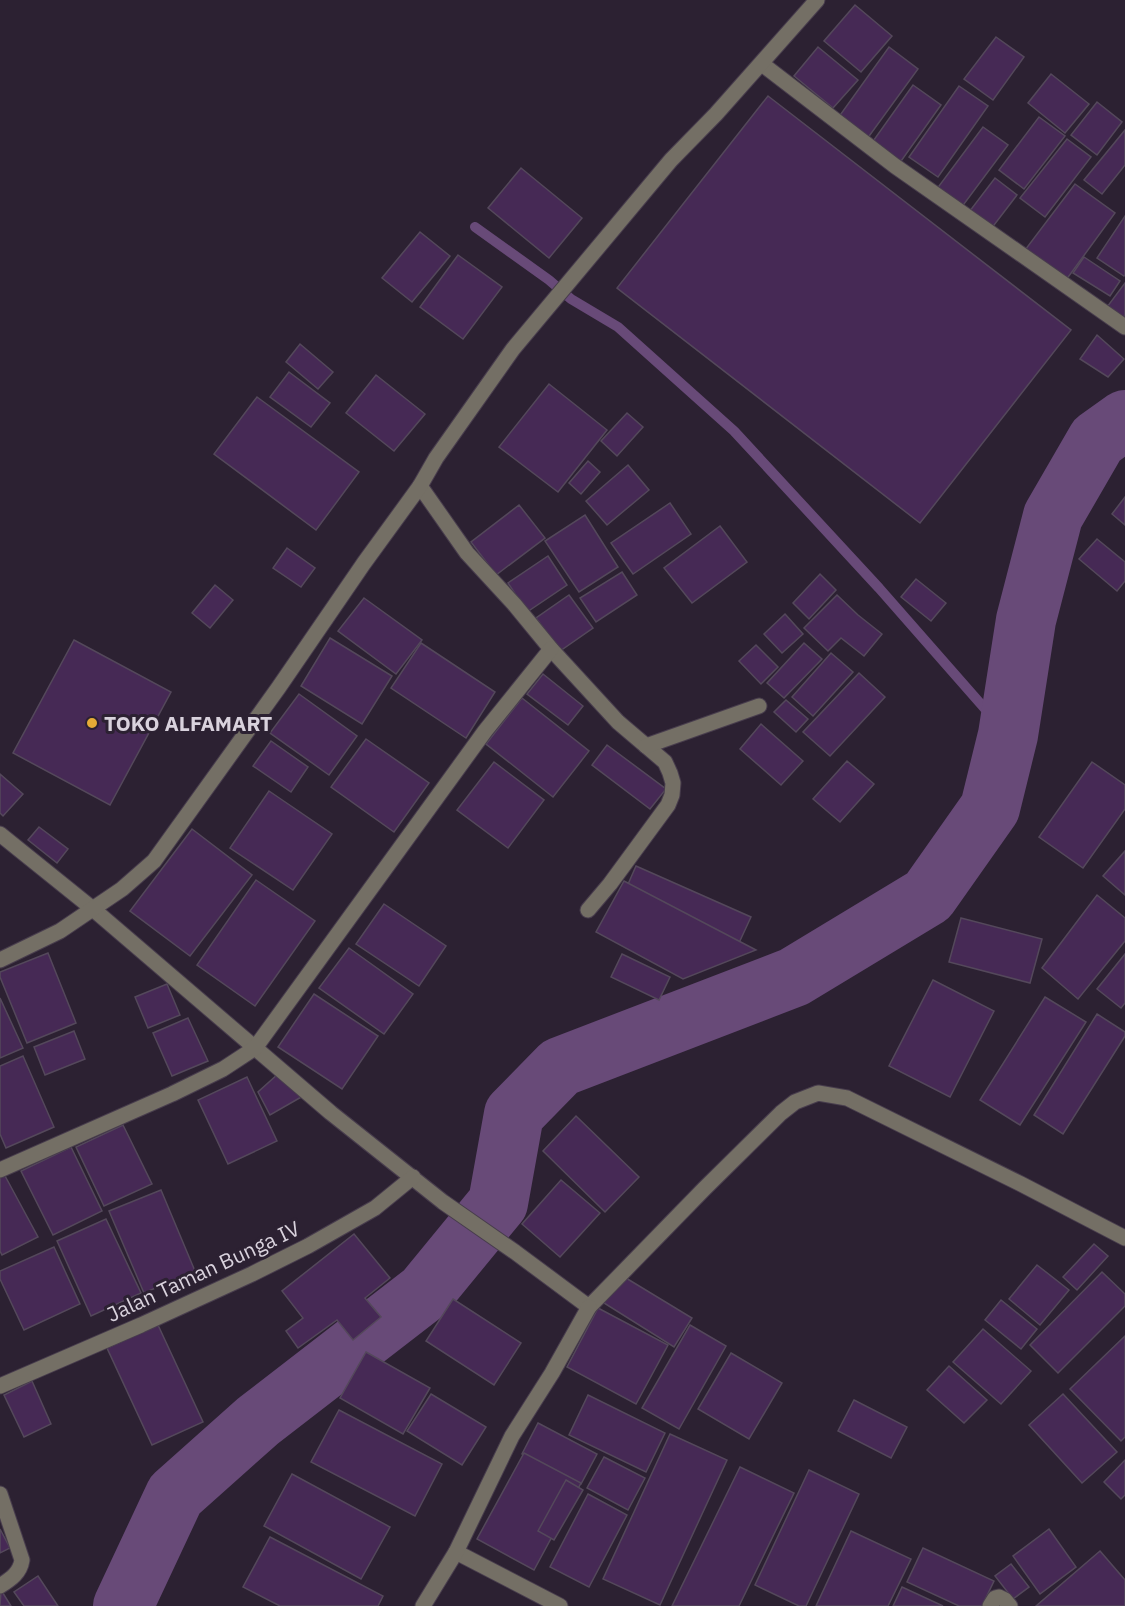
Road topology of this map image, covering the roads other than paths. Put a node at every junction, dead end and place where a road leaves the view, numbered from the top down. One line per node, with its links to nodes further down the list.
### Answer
1 (817, 0): 2 (street)
2 (762, 64): 3 (street); 4 (street)
3 (1125, 327)
4 (420, 486): 5 (street); 9 (street)
5 (551, 649): 7 (street); 12 (street)
6 (759, 706): 7 (street)
7 (646, 746): 10 (street)
8 (0, 834): 9 (street)
9 (93, 909): 11 (street); 12 (street)
10 (588, 910)
11 (0, 960)
12 (255, 1048): 13 (street); 14 (street)
13 (0, 1170)
14 (413, 1177): 16 (street); 17 (street, Jalan Taman Bunga IV)
15 (1123, 1232): 16 (street)
16 (589, 1307): 19 (street)
17 (0, 1386)
18 (0, 1494): 20 (street)
19 (456, 1552): 21 (street); 22 (street)
20 (0, 1586)
21 (423, 1606)
22 (560, 1606)
23 (990, 1606): 24 (street)
24 (1010, 1606)

